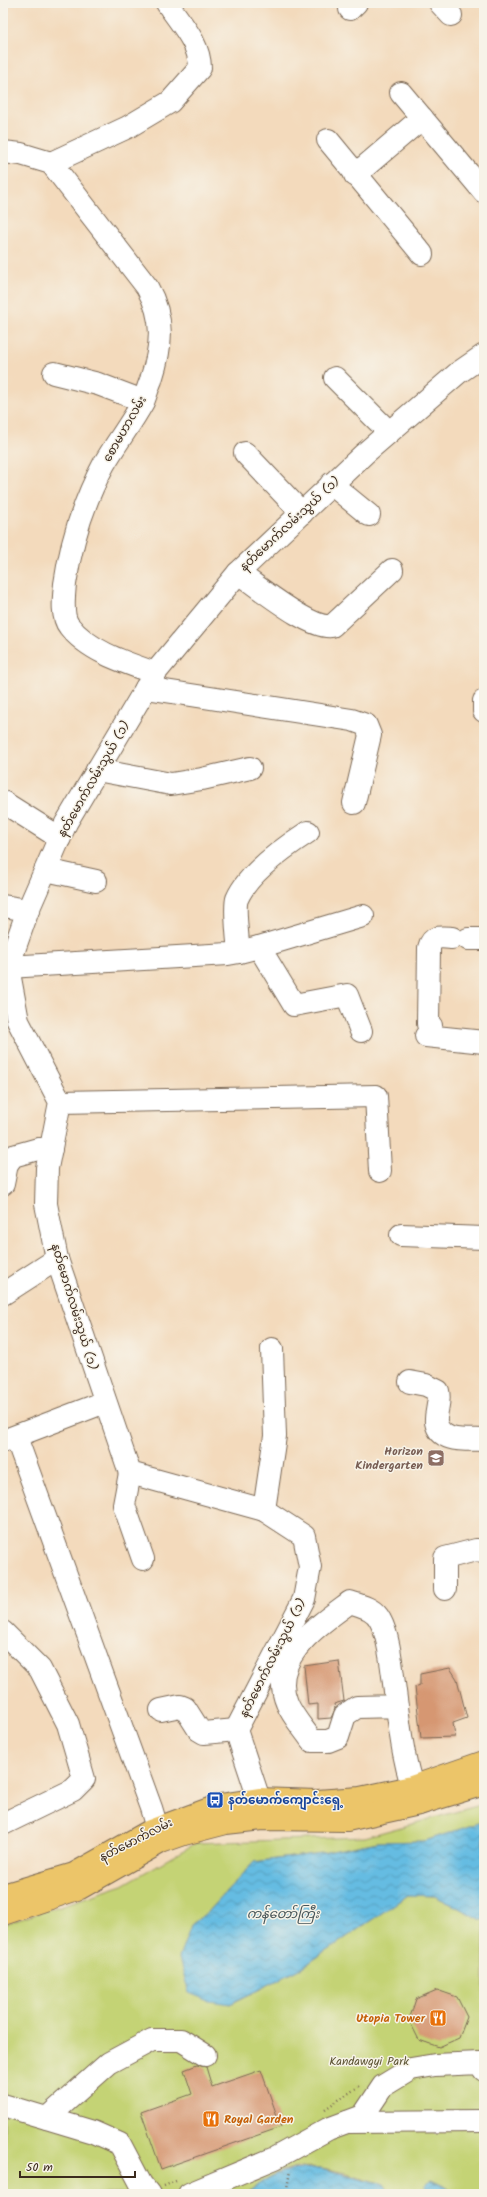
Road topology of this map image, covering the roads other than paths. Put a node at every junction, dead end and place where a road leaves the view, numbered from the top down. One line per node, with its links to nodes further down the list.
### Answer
1 (167, 3): 6 (street)
2 (401, 94): 3 (street)
3 (422, 118): 7 (street); 8 (street)
4 (328, 140): 7 (street)
5 (3, 152): 6 (street)
6 (51, 163): 13 (street, စောမဟာလမ်း)
7 (355, 175): 9 (street)
8 (484, 192)
9 (422, 254)
10 (484, 355): 14 (street, နတ်မောက်လမ်းသွယ် (၁))
11 (54, 373): 13 (street)
12 (335, 378): 14 (street)
13 (143, 401): 21 (street, စောမဟာလမ်း)
14 (389, 432): 16 (street, နတ်မောက်လမ်းသွယ် (၁))
15 (245, 453): 17 (street)
16 (332, 484): 17 (street, နတ်မောက်လမ်းသွယ် (၁)); 18 (street)
17 (302, 513): 20 (street, နတ်မောက်လမ်းသွယ် (၁))
18 (369, 515)
19 (392, 570): 20 (street)
20 (238, 573): 21 (street, နတ်မောက်လမ်းသွယ် (၁))
21 (151, 681): 25 (street, နတ်မောက်လမ်းသွယ် (၁)); 27 (street, စောမဟာလမ်း)
22 (484, 701): 23 (street)
23 (484, 711)
24 (250, 768): 25 (street)
25 (97, 770): 29 (street, နတ်မောက်လမ်းသွယ် (၁))
26 (3, 802): 29 (street)
27 (354, 803)
28 (308, 832): 36 (street)
29 (60, 838): 30 (street, နတ်မောက်လမ်းသွယ် (၁))
30 (46, 870): 31 (street); 33 (street, နတ်မောက်လမ်းသွယ် (၁))
31 (96, 881)
32 (3, 906): 33 (street)
33 (28, 910): 37 (street, နတ်မောက်လမ်းသွယ် (၁))
34 (363, 916): 36 (street)
35 (468, 938): 40 (street)
36 (249, 949): 37 (street); 38 (street)
37 (8, 958): 42 (street, နတ်မောက်လမ်းသွယ် (၁))
38 (361, 1031)
39 (484, 1032): 40 (street)
40 (429, 1033): 41 (street)
41 (484, 1042)
42 (60, 1102): 43 (street, နတ်မောက်လမ်းသွယ် (၁)); 44 (street)
43 (51, 1149): 45 (street); 48 (street, နတ်မောက်လမ်းသွယ် (၁))
44 (380, 1171)
45 (3, 1184)
46 (401, 1235): 47 (street)
47 (484, 1238)
48 (57, 1259): 49 (street); 52 (street, နတ်မောက်လမ်းသွယ် (၁))
49 (3, 1294)
50 (272, 1349): 56 (street)
51 (410, 1382): 54 (street)
52 (105, 1402): 53 (street); 55 (street, နတ်မောက်လမ်းသွယ် (၁))
53 (10, 1439): 69 (street)
54 (484, 1440)
55 (130, 1473): 56 (street, နတ်မောက်လမ်းသွယ် (၁)); 58 (street)
56 (264, 1510): 63 (street, နတ်မောက်လမ်းသွယ် (၁))
57 (484, 1551): 59 (street)
58 (143, 1559)
59 (445, 1589)
60 (3, 1632): 68 (street)
61 (397, 1706): 61 (street); 66 (street)
62 (161, 1710): 63 (street)
63 (236, 1730): 67 (street, နတ်မောက်လမ်းသွယ် (၁))
64 (484, 1762): 66 (main road, နတ်မောက်လမ်း)
65 (484, 1784): 66 (main road, နတ်မောက်လမ်း)
66 (415, 1796): 67 (main road, နတ်မောက်လမ်း)
67 (261, 1809): 69 (main road, နတ်မောက်လမ်း); 71 (main road, နတ်မောက်လမ်း)
68 (3, 1824)
69 (157, 1828): 70 (main road, နတ်မောက်လမ်း)
70 (3, 1895)
71 (3, 1914)
72 (204, 2055): 75 (street)
73 (484, 2070): 77 (street)
74 (3, 2105): 75 (street)
75 (47, 2118): 78 (street)
76 (484, 2121): 77 (street)
77 (346, 2122): 79 (street)
78 (149, 2194)
79 (189, 2194)

